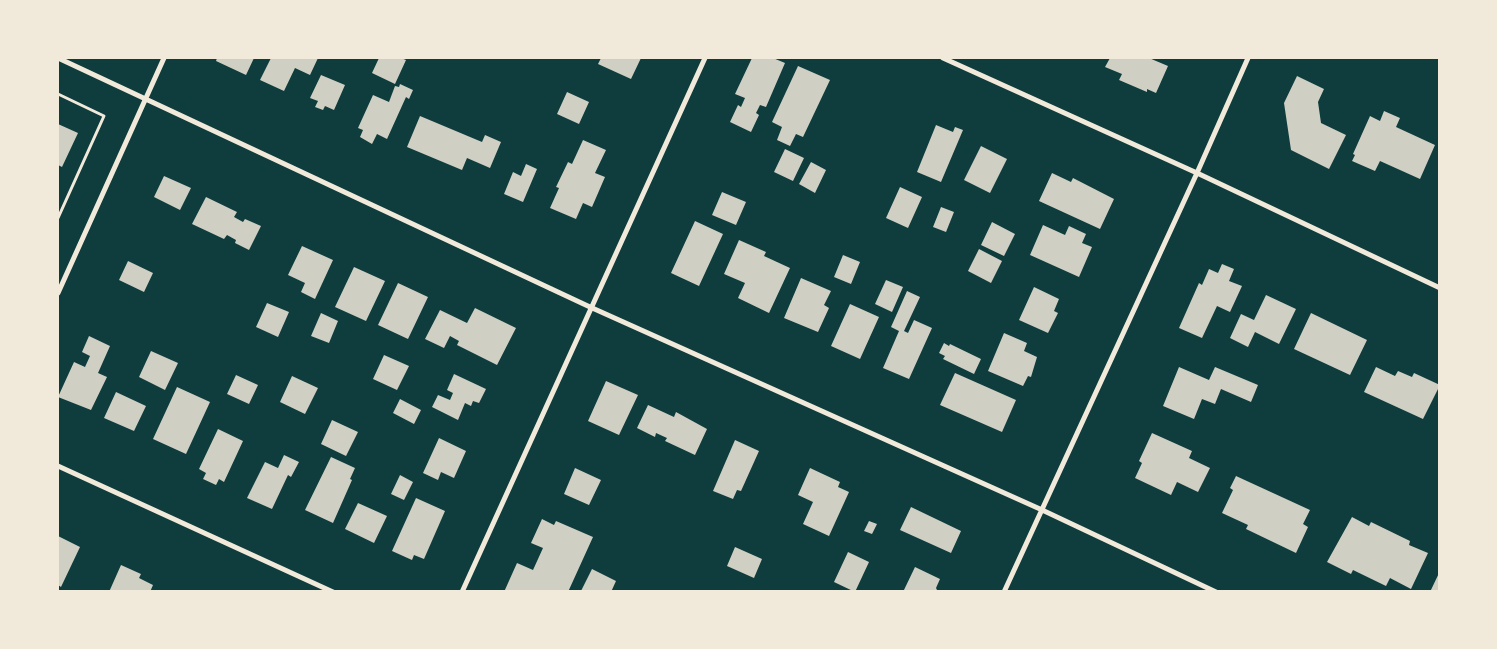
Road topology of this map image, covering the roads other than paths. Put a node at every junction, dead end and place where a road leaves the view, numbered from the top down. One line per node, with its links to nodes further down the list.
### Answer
1 (58, 58): 6 (street)
2 (164, 58): 6 (street)
3 (704, 58): 10 (street)
4 (943, 58): 7 (street)
5 (1248, 58): 7 (street)
6 (146, 98): 9 (street); 10 (street)
7 (1197, 173): 8 (street); 12 (street)
8 (1440, 288)
9 (58, 293)
10 (590, 307): 12 (street); 14 (street)
11 (58, 466): 13 (street)
12 (1040, 509): 15 (street); 16 (street)
13 (333, 592)
14 (462, 592)
15 (1004, 592)
16 (1216, 592)

